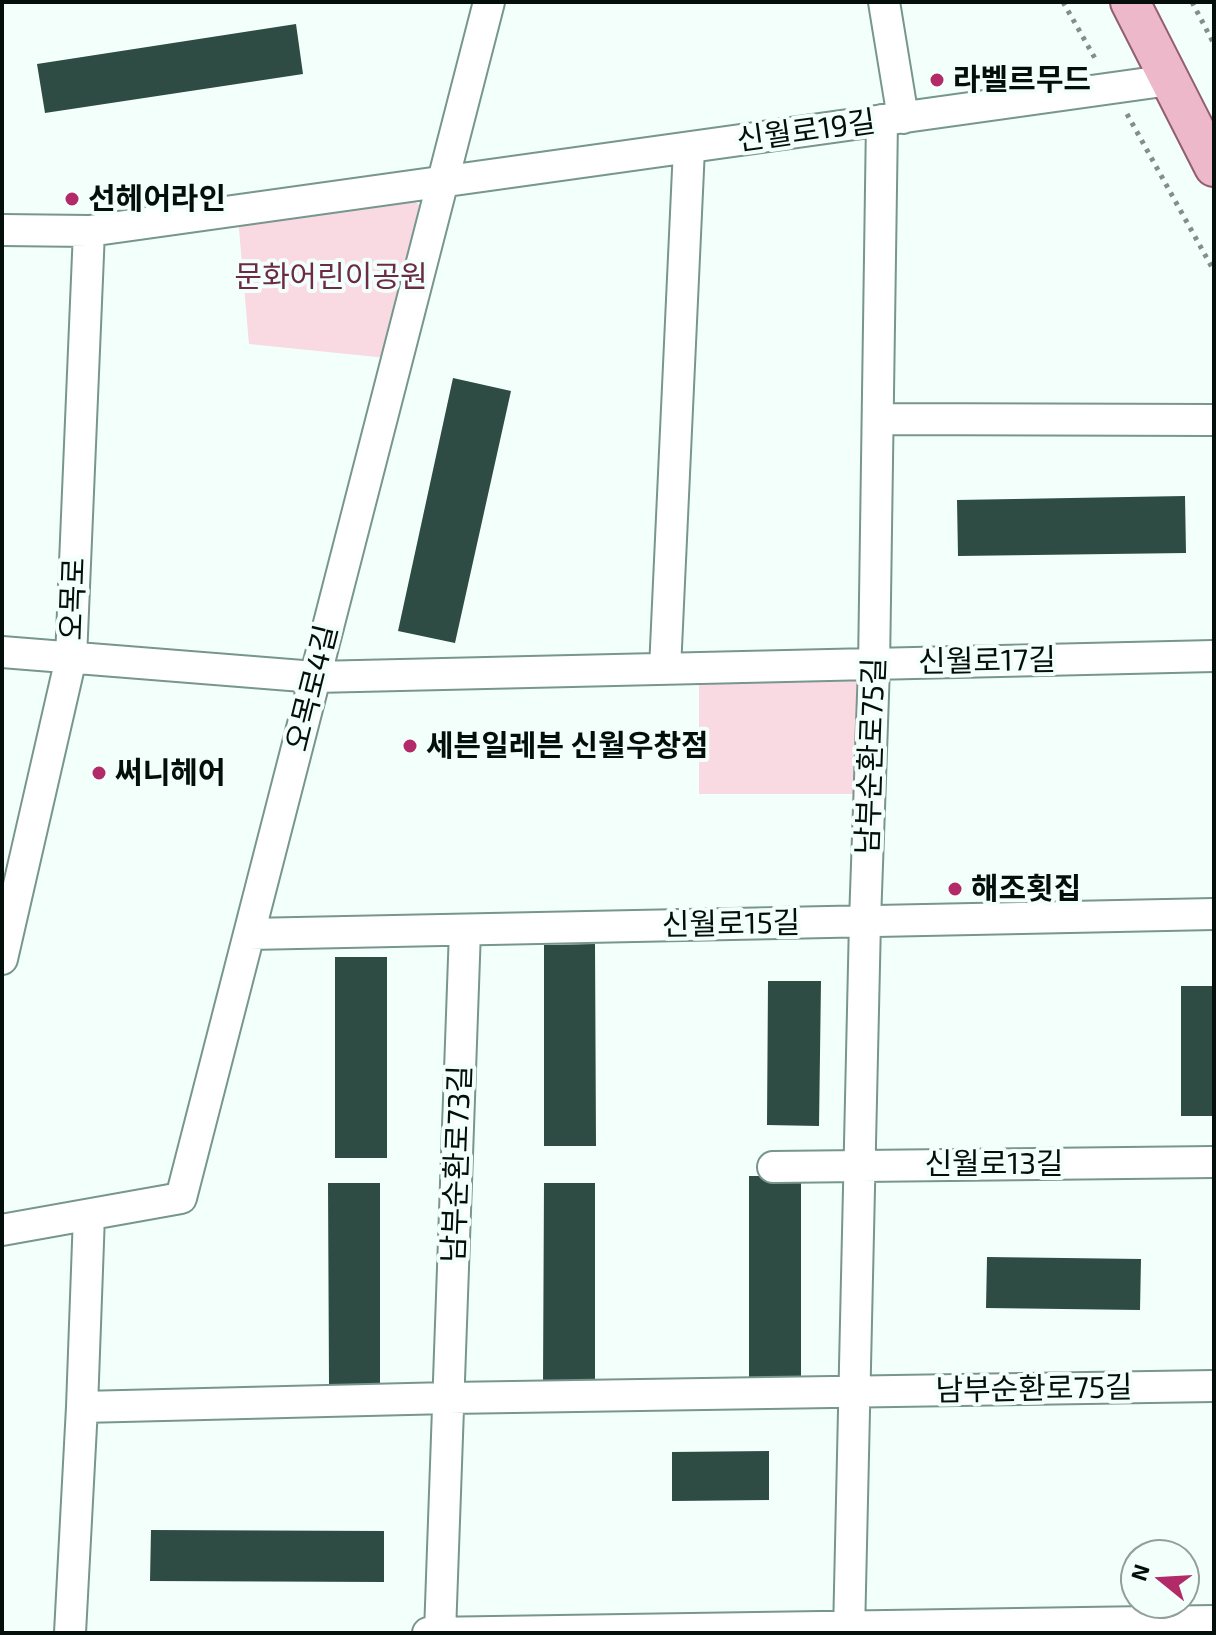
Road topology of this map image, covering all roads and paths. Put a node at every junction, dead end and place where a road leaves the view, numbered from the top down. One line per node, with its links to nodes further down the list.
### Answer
1 (489, 2): 12 (street, 오목로4길)
2 (884, 2): 9 (street, 남부순환로75길)
3 (1063, 2): 8 (path)
4 (1130, 2): 7 (main road)
5 (1192, 2): 6 (path)
6 (1214, 44)
7 (1170, 80): 8 (street, 신월로19길); 11 (main road)
8 (1112, 88): 9 (street, 신월로19길); 15 (path)
9 (893, 119): 10 (street, 신월로19길); 16 (street, 남부순환로75길)
10 (689, 148): 12 (street, 신월로19길); 22 (street)
11 (1214, 167)
12 (443, 182): 14 (street); 23 (street, 오목로4길)
13 (2, 230): 14 (street)
14 (89, 231): 20 (street, 오목로)
15 (1214, 271)
16 (878, 419): 17 (street); 21 (street, 남부순환로75길)
17 (1214, 420)
18 (2, 652): 20 (street, 신월로17길)
19 (1214, 656): 21 (street, 신월로17길)
20 (71, 658): 23 (street, 신월로17길); 28 (street, 오목로)
21 (874, 664): 22 (street, 신월로17길); 25 (street, 남부순환로75길)
22 (665, 669): 23 (street, 신월로17길)
23 (315, 677): 27 (street, 오목로4길)
24 (1214, 914): 25 (street, 신월로15길)
25 (865, 921): 26 (street, 신월로15길); 30 (street, 남부순환로75길)
26 (465, 930): 27 (street, 신월로15길); 36 (street, 남부순환로73길)
27 (249, 934): 32 (street, 오목로4길)
28 (2, 959)
29 (1214, 1162): 30 (street, 신월로13길)
30 (860, 1165): 31 (street, 신월로13길); 35 (street, 남부순환로75길)
31 (773, 1167)
32 (89, 1215): 33 (street, 오목로4길); 37 (street)
33 (2, 1230)
34 (1214, 1386): 35 (street, 남부순환로75길)
35 (854, 1392): 36 (street); 39 (street, 남부순환로75길)
36 (449, 1398): 37 (street); 42 (street, 남부순환로73길)
37 (82, 1407): 40 (street)
38 (1214, 1621): 39 (street)
39 (849, 1630): 42 (street)
40 (70, 1633)
41 (428, 1633): 42 (street)
42 (440, 1633)

